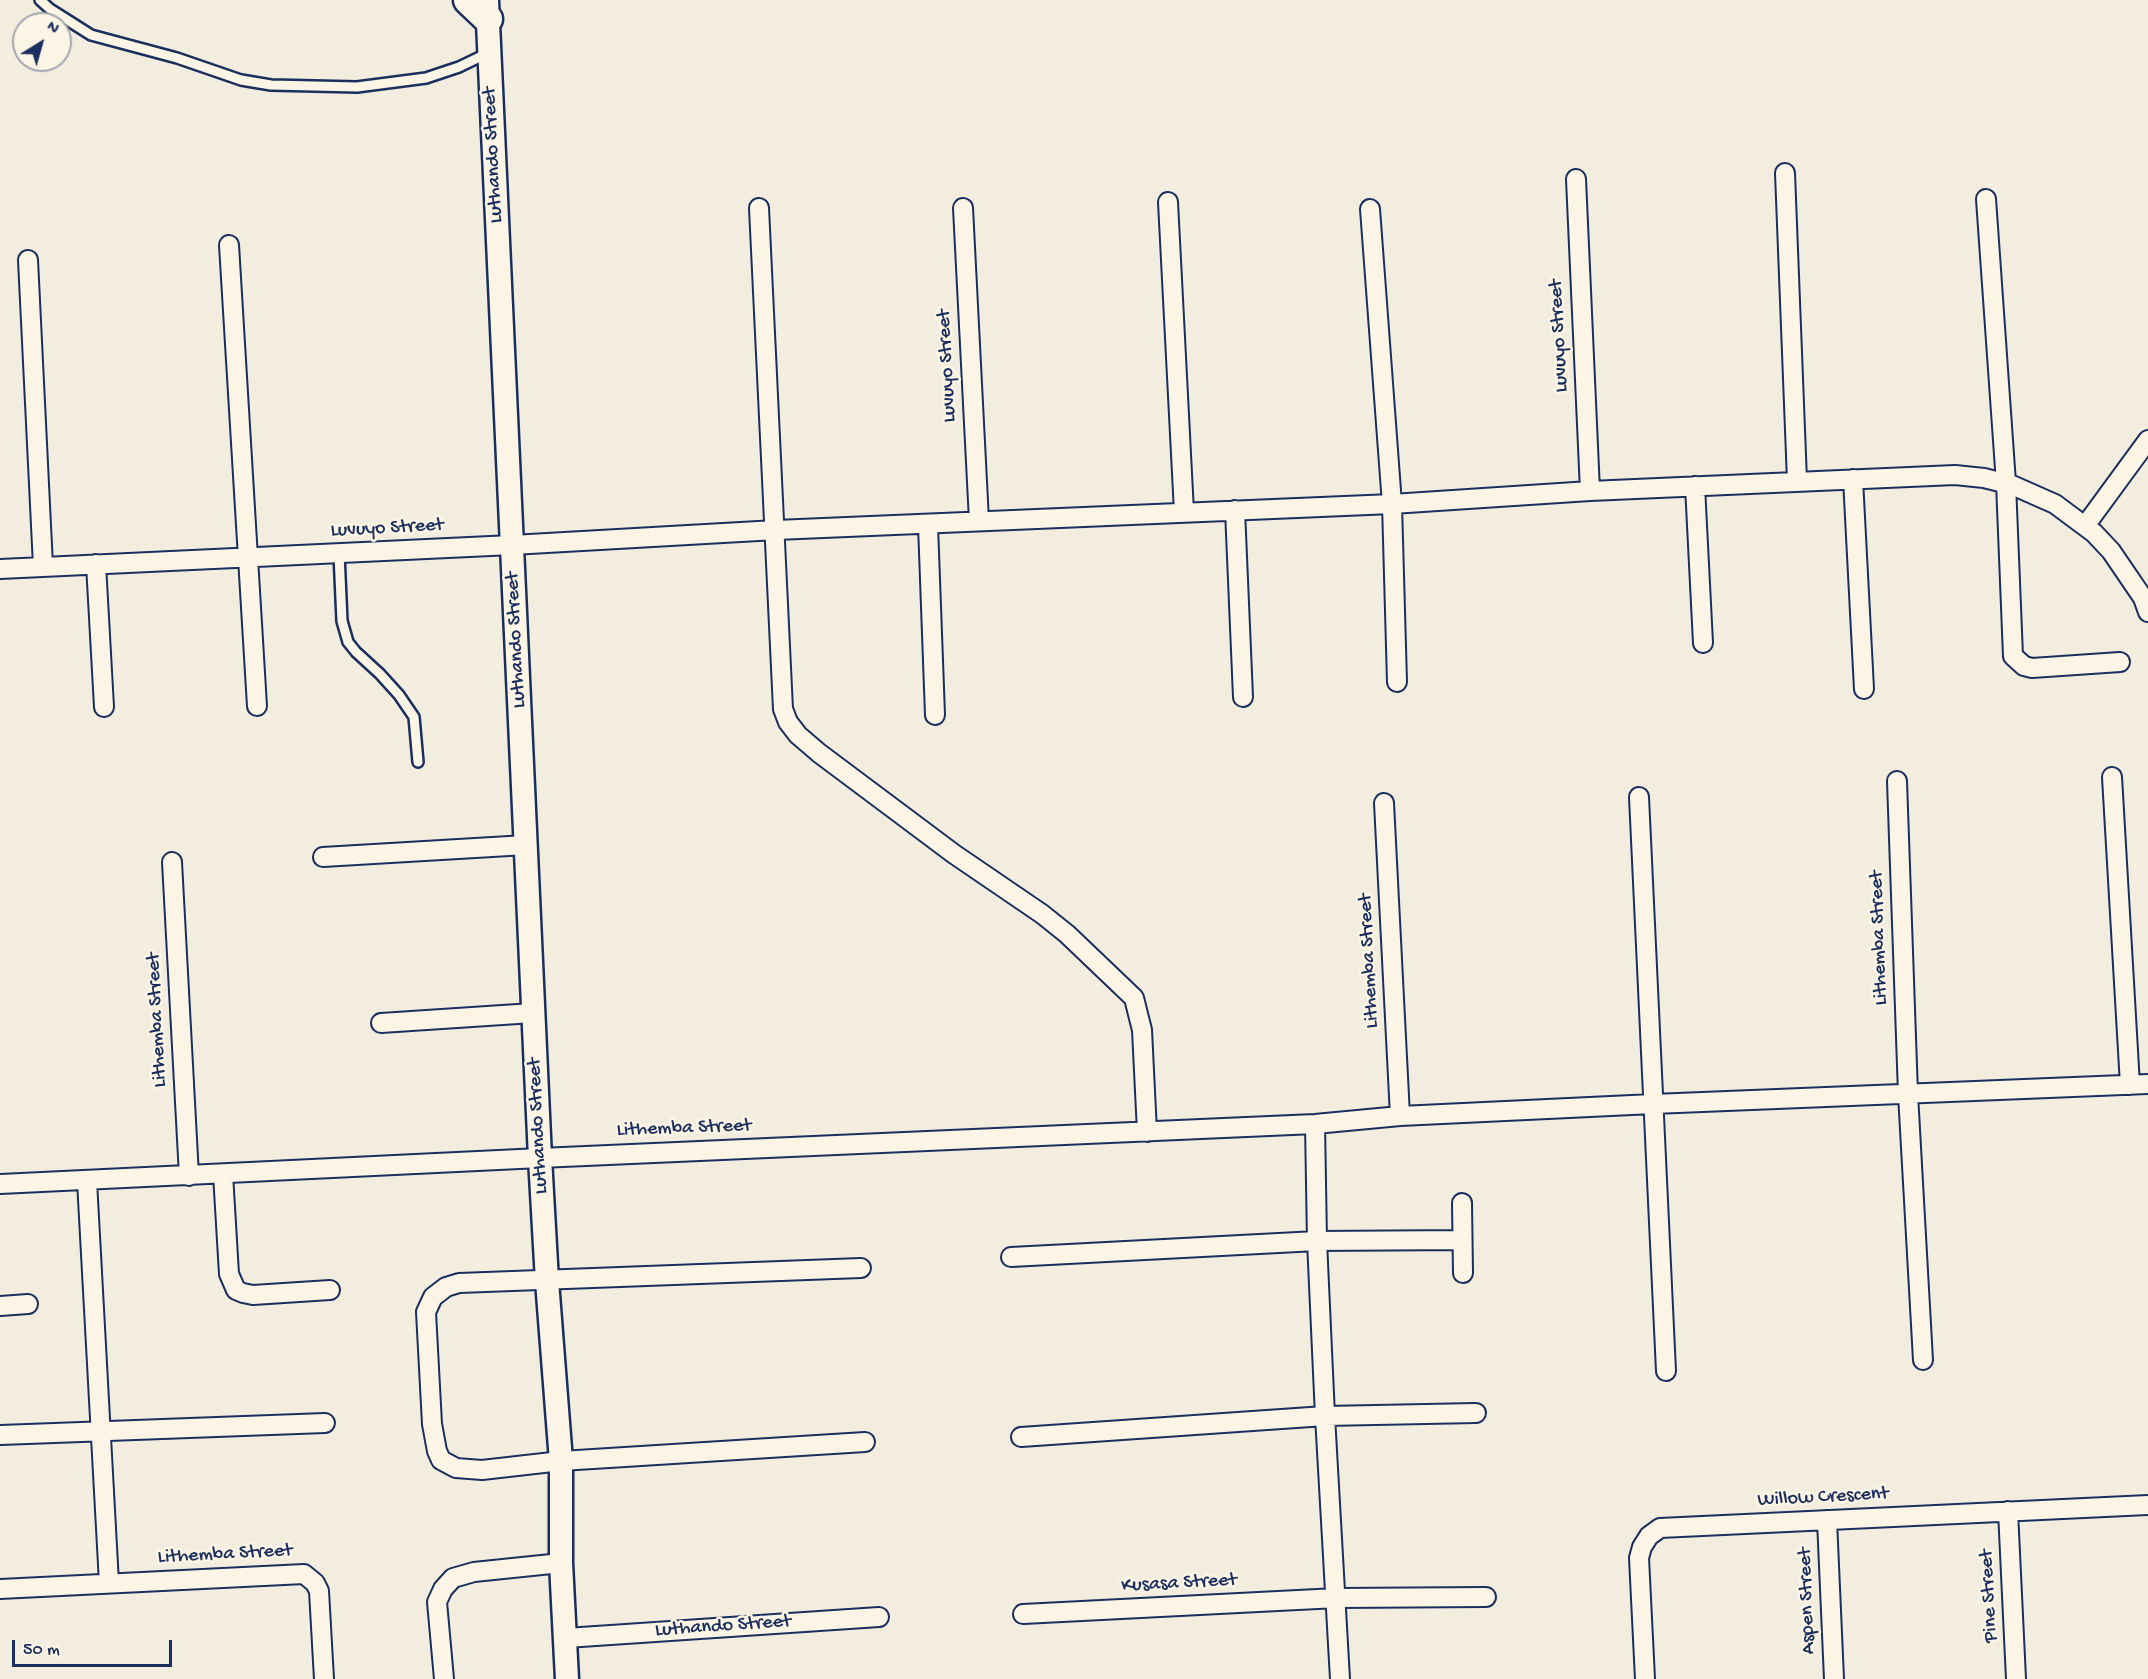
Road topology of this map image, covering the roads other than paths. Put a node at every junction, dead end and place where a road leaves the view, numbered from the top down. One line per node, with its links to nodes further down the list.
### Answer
1 (40, 0): 3 (lane)
2 (484, 5): 3 (street, Luthando Street)
3 (489, 52): 26 (street, Luthando Street)
4 (1785, 173): 15 (street)
5 (1576, 179): 18 (street, Luvuyo Street)
6 (1986, 199): 16 (street)
7 (1168, 202): 21 (street)
8 (759, 208): 25 (street)
9 (963, 208): 22 (street, Luvuyo Street)
10 (1370, 209): 19 (street)
11 (229, 245): 28 (street)
12 (28, 260): 30 (street)
13 (2148, 440): 24 (street)
14 (1853, 479): 15 (street, Luvuyo Street); 16 (street, Luvuyo Street); 36 (street)
15 (1797, 482): 17 (street, Luvuyo Street)
16 (2006, 483): 24 (street, Luvuyo Street); 34 (street)
17 (1695, 486): 18 (street, Luvuyo Street); 33 (street)
18 (1590, 491): 19 (street, Luvuyo Street)
19 (1392, 504): 20 (street, Luvuyo Street); 35 (street)
20 (1235, 510): 21 (street, Luvuyo Street); 37 (street)
21 (1184, 513): 22 (street, Luvuyo Street)
22 (979, 521): 23 (street, Luvuyo Street)
23 (928, 525): 25 (street, Luvuyo Street); 40 (street)
24 (2085, 526): 32 (street, Luvuyo Street)
25 (776, 530): 26 (street, Luvuyo Street); 56 (street)
26 (512, 545): 27 (street, Luvuyo Street); 46 (street, Luthando Street)
27 (339, 554): 28 (street, Luvuyo Street); 41 (lane)
28 (250, 558): 29 (street, Luvuyo Street); 38 (street)
29 (96, 564): 30 (street, Luvuyo Street); 39 (street)
30 (44, 566): 31 (street, Luvuyo Street)
31 (0, 569)
32 (2146, 602)
33 (1703, 643)
34 (2120, 662)
35 (1397, 682)
36 (1864, 689)
37 (1243, 697)
38 (257, 706)
39 (104, 707)
40 (935, 715)
41 (418, 762)
42 (2112, 777): 51 (street, Lithemba Street)
43 (1897, 781): 52 (street, Lithemba Street)
44 (1639, 797): 53 (street)
45 (1384, 803): 54 (street, Lithemba Street)
46 (526, 845): 47 (street); 49 (street, Luthando Street)
47 (323, 857)
48 (172, 862): 59 (street, Lithemba Street)
49 (534, 1013): 50 (street); 57 (street, Luthando Street)
50 (381, 1023)
51 (2139, 1085): 52 (street, Lithemba Street)
52 (1908, 1094): 53 (street, Lithemba Street); 72 (street, Lithemba Street)
53 (1653, 1104): 54 (street, Lithemba Street); 73 (street)
54 (1400, 1116): 55 (street, Lithemba Street)
55 (1315, 1124): 56 (street, Lithemba Street); 64 (street)
56 (1147, 1131): 57 (street, Lithemba Street)
57 (540, 1158): 58 (street, Lithemba Street); 68 (street, Luthando Street)
58 (223, 1174): 59 (street, Lithemba Street); 69 (street)
59 (189, 1176): 60 (street, Lithemba Street)
60 (87, 1181): 61 (street, Lithemba Street); 77 (street)
61 (0, 1184)
62 (1462, 1203): 63 (street)
63 (1462, 1240): 64 (street); 67 (street)
64 (1317, 1241): 65 (street); 75 (street)
65 (1011, 1257)
66 (861, 1268): 68 (street)
67 (1463, 1273)
68 (547, 1281): 81 (street, Luthando Street); 81 (street)
69 (330, 1290)
70 (28, 1304): 71 (street)
71 (0, 1306)
72 (1923, 1360)
73 (1665, 1371)
74 (1476, 1413): 75 (street)
75 (1325, 1416): 79 (street); 89 (street)
76 (325, 1423): 77 (street)
77 (100, 1431): 78 (street); 86 (street)
78 (0, 1435)
79 (1021, 1437)
80 (865, 1442): 81 (street)
81 (561, 1461): 85 (street, Luthando Street)
82 (2148, 1505): 83 (street, Willow Crescent)
83 (2008, 1511): 84 (street, Willow Crescent); 99 (street, Pine Street)
84 (1827, 1521): 97 (street, Willow Crescent); 98 (street, Aspen Street)
85 (561, 1563): 92 (street, Luthando Street); 94 (street)
86 (109, 1583): 87 (street, Lithemba Street); 93 (street, Lithemba Street)
87 (0, 1589)
88 (1486, 1597): 89 (street, Kusasa Street)
89 (1336, 1598): 90 (street, Kusasa Street); 96 (street)
90 (1023, 1614)
91 (879, 1617): 92 (street, Luthando Street)
92 (566, 1638): 95 (street, Luthando Street)
93 (324, 1679)
94 (444, 1679)
95 (567, 1679)
96 (1340, 1679)
97 (1644, 1679)
98 (1834, 1679)
99 (2016, 1679)

